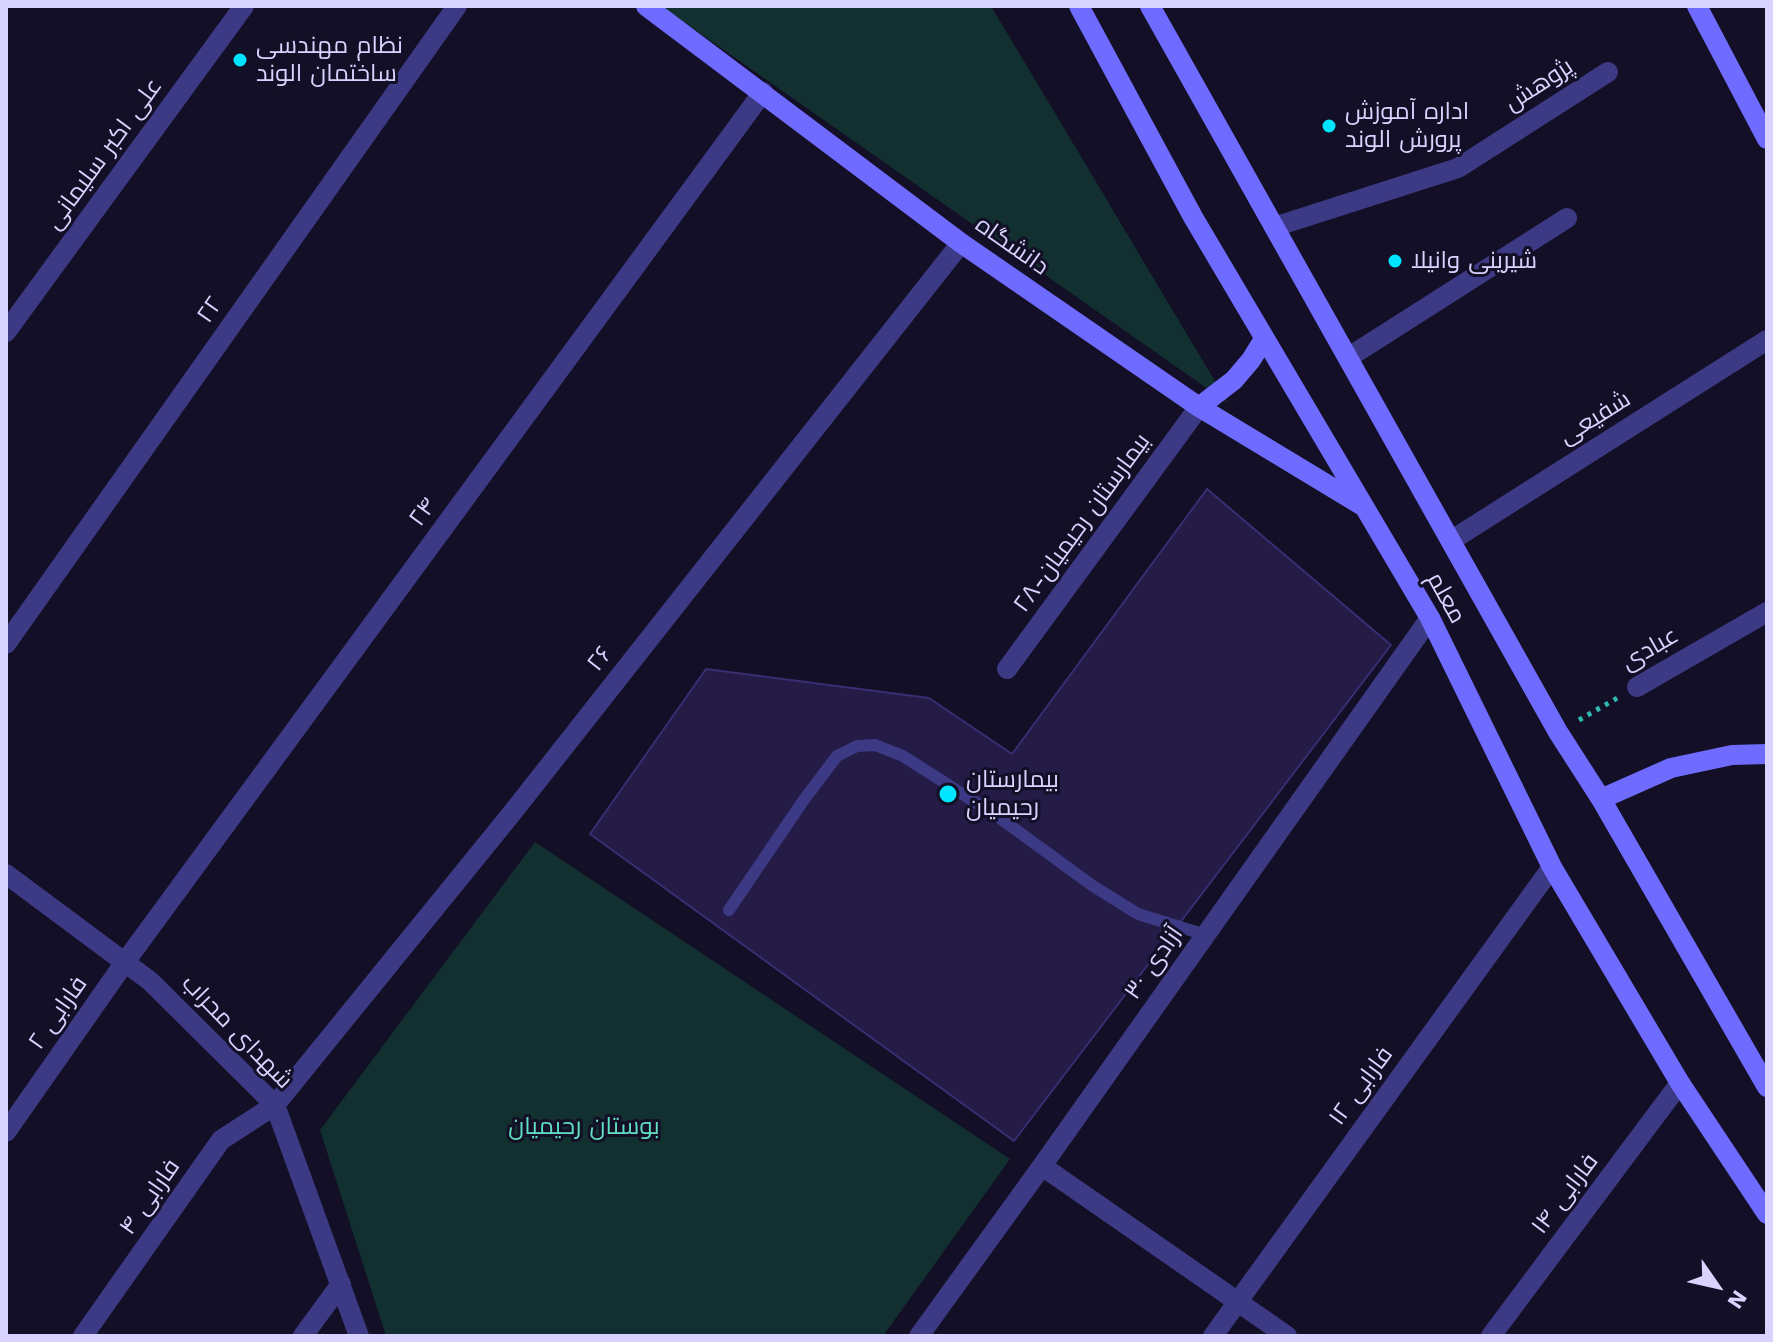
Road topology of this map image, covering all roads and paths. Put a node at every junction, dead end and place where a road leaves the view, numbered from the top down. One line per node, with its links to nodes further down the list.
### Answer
1 (244, 6): 13 (street, علی اکبر سلیمانی)
2 (457, 6): 22 (street, ۲۲)
3 (646, 6): 8 (street, دانشگاه)
4 (1079, 6): 14 (street, معلم)
5 (1150, 6): 11 (street, معلم)
6 (1697, 6): 9 (street)
7 (1608, 72): 11 (street, پژوهش)
8 (763, 92): 12 (street, دانشگاه); 32 (street, ۲۴)
9 (1767, 139)
10 (1567, 218): 16 (street)
11 (1274, 227): 16 (street, معلم)
12 (961, 243): 17 (street, دانشگاه); 35 (street, ۲۶)
13 (6, 332)
14 (1264, 339): 17 (street); 18 (street, معلم)
15 (1767, 340): 19 (street, شفیعی)
16 (1349, 357): 19 (street, معلم)
17 (1199, 407): 18 (street, دانشگاه); 23 (street, ۲۸-بیمارستان رحیمیان)
18 (1364, 507): 21 (street, معلم)
19 (1452, 540): 25 (street, معلم)
20 (1767, 612): 24 (street, عبادی)
21 (1430, 618): 28 (street, معلم); 31 (street, آزادی ۳۰)
22 (6, 644)
23 (1007, 669)
24 (1637, 687): 25 (path, عبادی)
25 (1558, 732): 27 (street, معلم)
26 (1767, 754): 27 (street)
27 (1601, 799): 34 (street, معلم)
28 (1552, 867): 33 (street, معلم); 40 (street, فارابی ۱۲)
29 (6, 874): 32 (street, شهدای محراب)
30 (729, 910): 31 (lane)
31 (1206, 935): 37 (street, آزادی ۳۰)
32 (125, 962): 35 (street, شهدای محراب); 36 (street, فارابی ۲)
33 (1680, 1083): 38 (street, معلم); 47 (street, فارابی ۱۴)
34 (1767, 1087)
35 (275, 1105): 39 (street, شهدای محراب); 41 (street, فارابی ۴)
36 (6, 1132)
37 (1042, 1166): 40 (street); 44 (street, آزادی ۳۰)
38 (1767, 1214)
39 (341, 1284): 42 (street); 43 (street, شهدای محراب)
40 (1237, 1301): 45 (street, فارابی ۱۲); 46 (street)
41 (83, 1336)
42 (303, 1336)
43 (359, 1336)
44 (919, 1336)
45 (1213, 1336)
46 (1287, 1336)
47 (1491, 1336)

